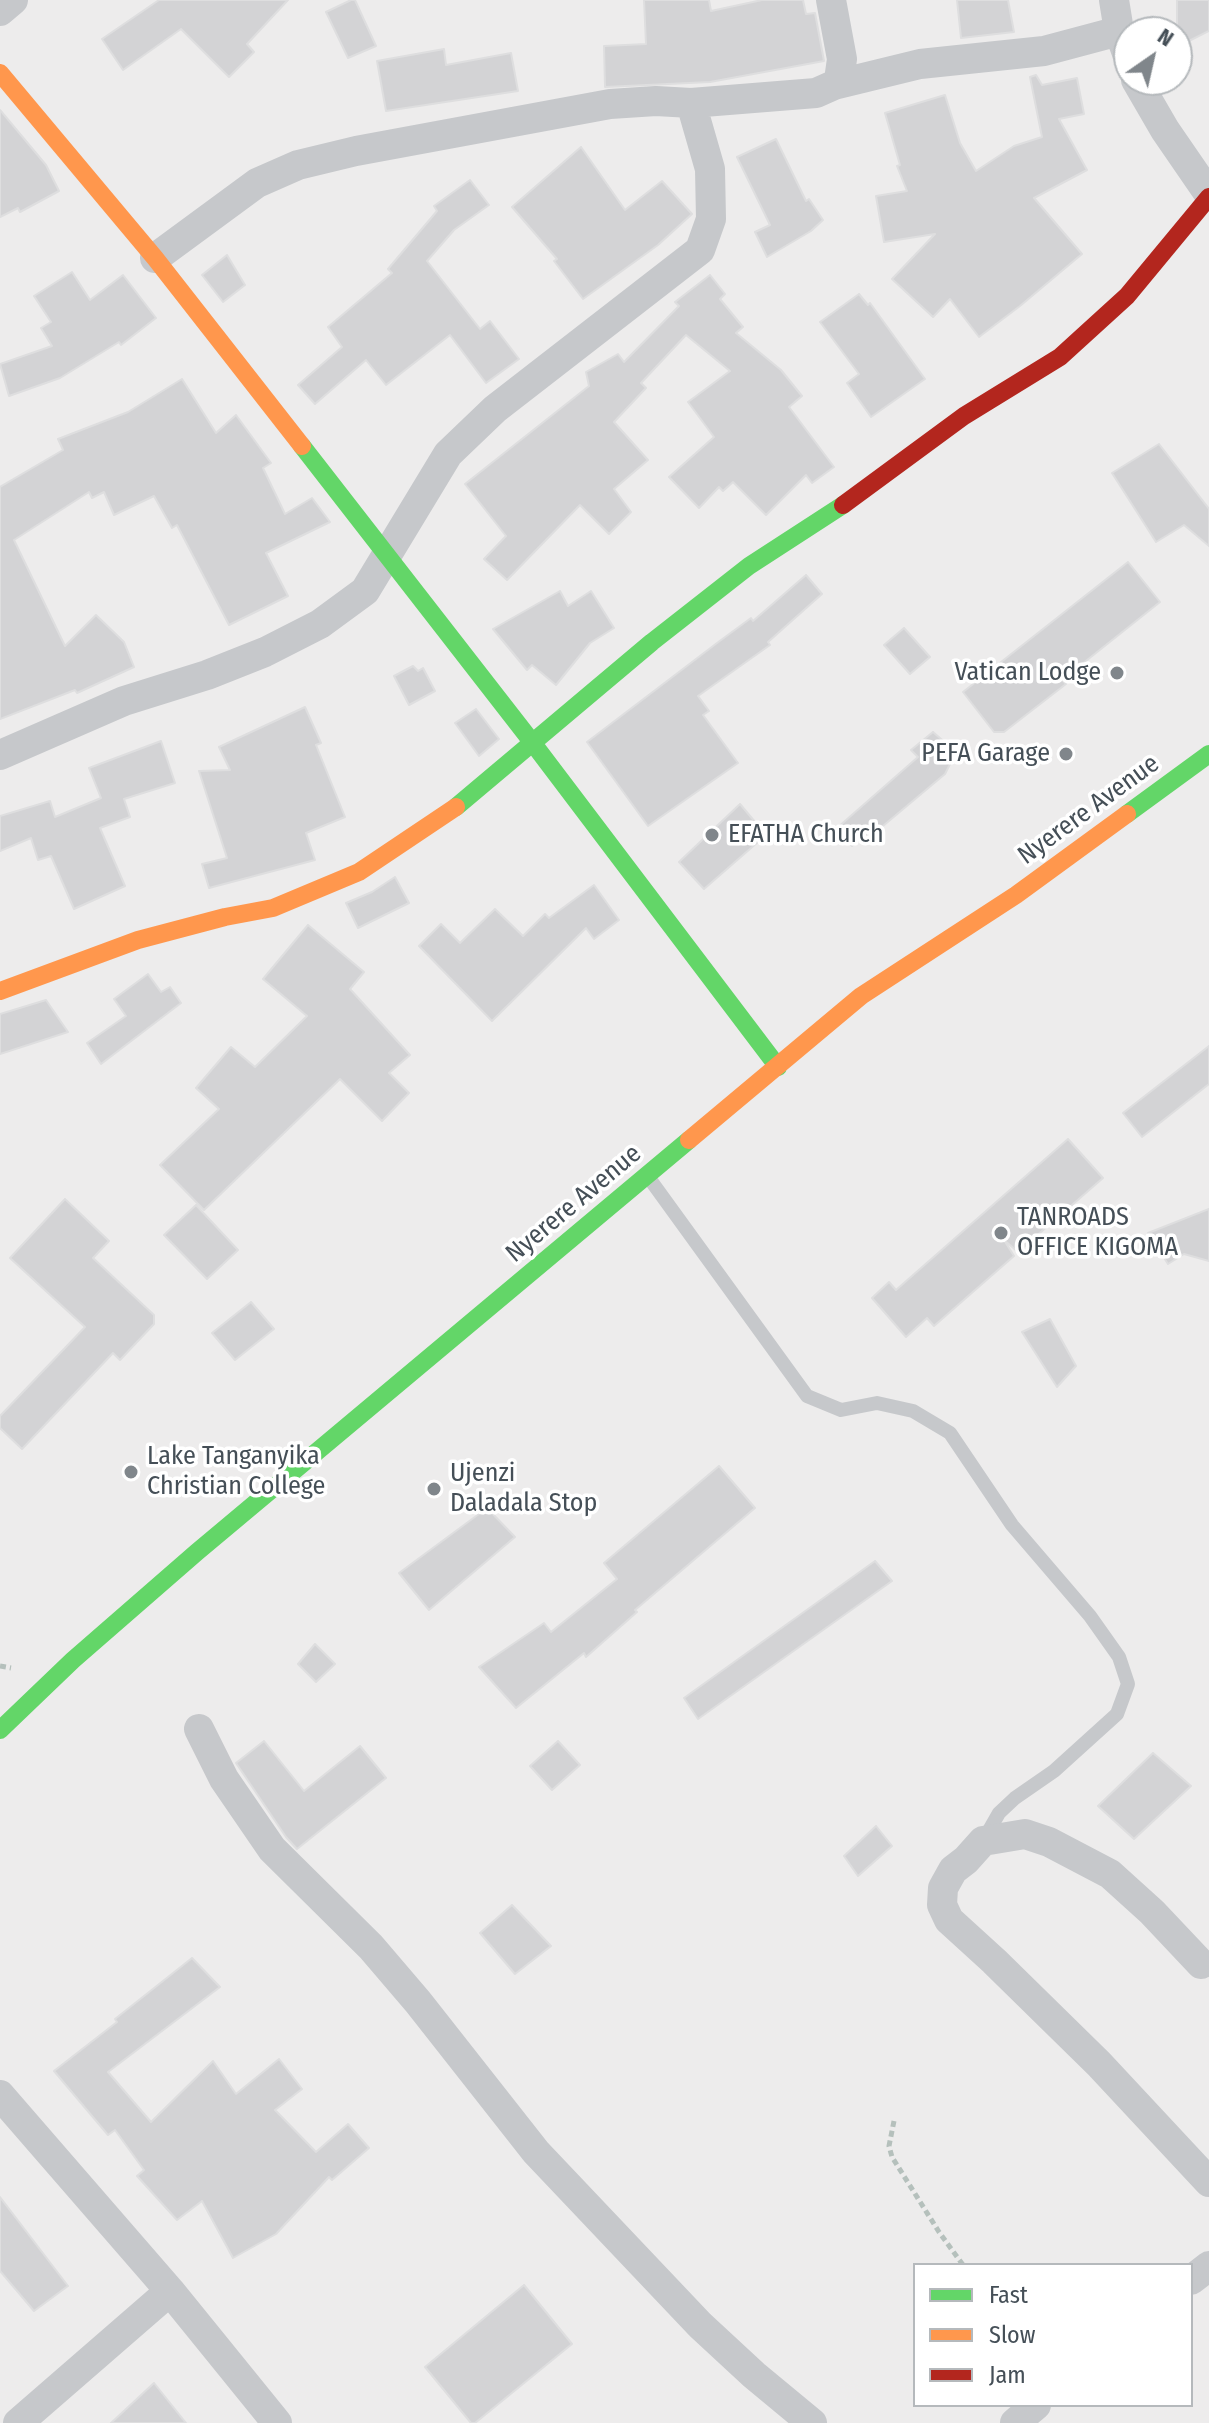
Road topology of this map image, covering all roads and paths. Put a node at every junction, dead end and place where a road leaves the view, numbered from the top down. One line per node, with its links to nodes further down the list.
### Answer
1 (13, 0): 3 (street)
2 (831, 0): 6 (street)
3 (0, 11)
4 (1113, 46): 6 (street)
5 (0, 73): 10 (street)
6 (834, 85): 8 (street)
7 (1145, 96): 9 (street)
8 (691, 103): 10 (street); 11 (street)
9 (1209, 195): 12 (street)
10 (155, 258): 11 (street)
11 (386, 556): 12 (street); 14 (street)
12 (532, 742): 15 (street); 16 (street)
13 (1209, 754): 16 (street, Nyerere Avenue)
14 (0, 755)
15 (0, 991)
16 (778, 1067): 17 (street, Nyerere Avenue)
17 (648, 1176): 19 (street, Nyerere Avenue); 20 (lane)
18 (199, 1729): 32 (street)
19 (0, 1730)
20 (983, 1841): 21 (street); 24 (street)
21 (1201, 1964)
22 (0, 2095): 28 (street)
23 (894, 2121): 25 (path)
24 (1209, 2182)
25 (962, 2263)
26 (1209, 2266): 27 (street)
27 (1193, 2278)
28 (170, 2291): 30 (street); 31 (street)
29 (1034, 2407): 33 (street)
30 (18, 2423)
31 (277, 2423)
32 (812, 2423)
33 (1015, 2423)

